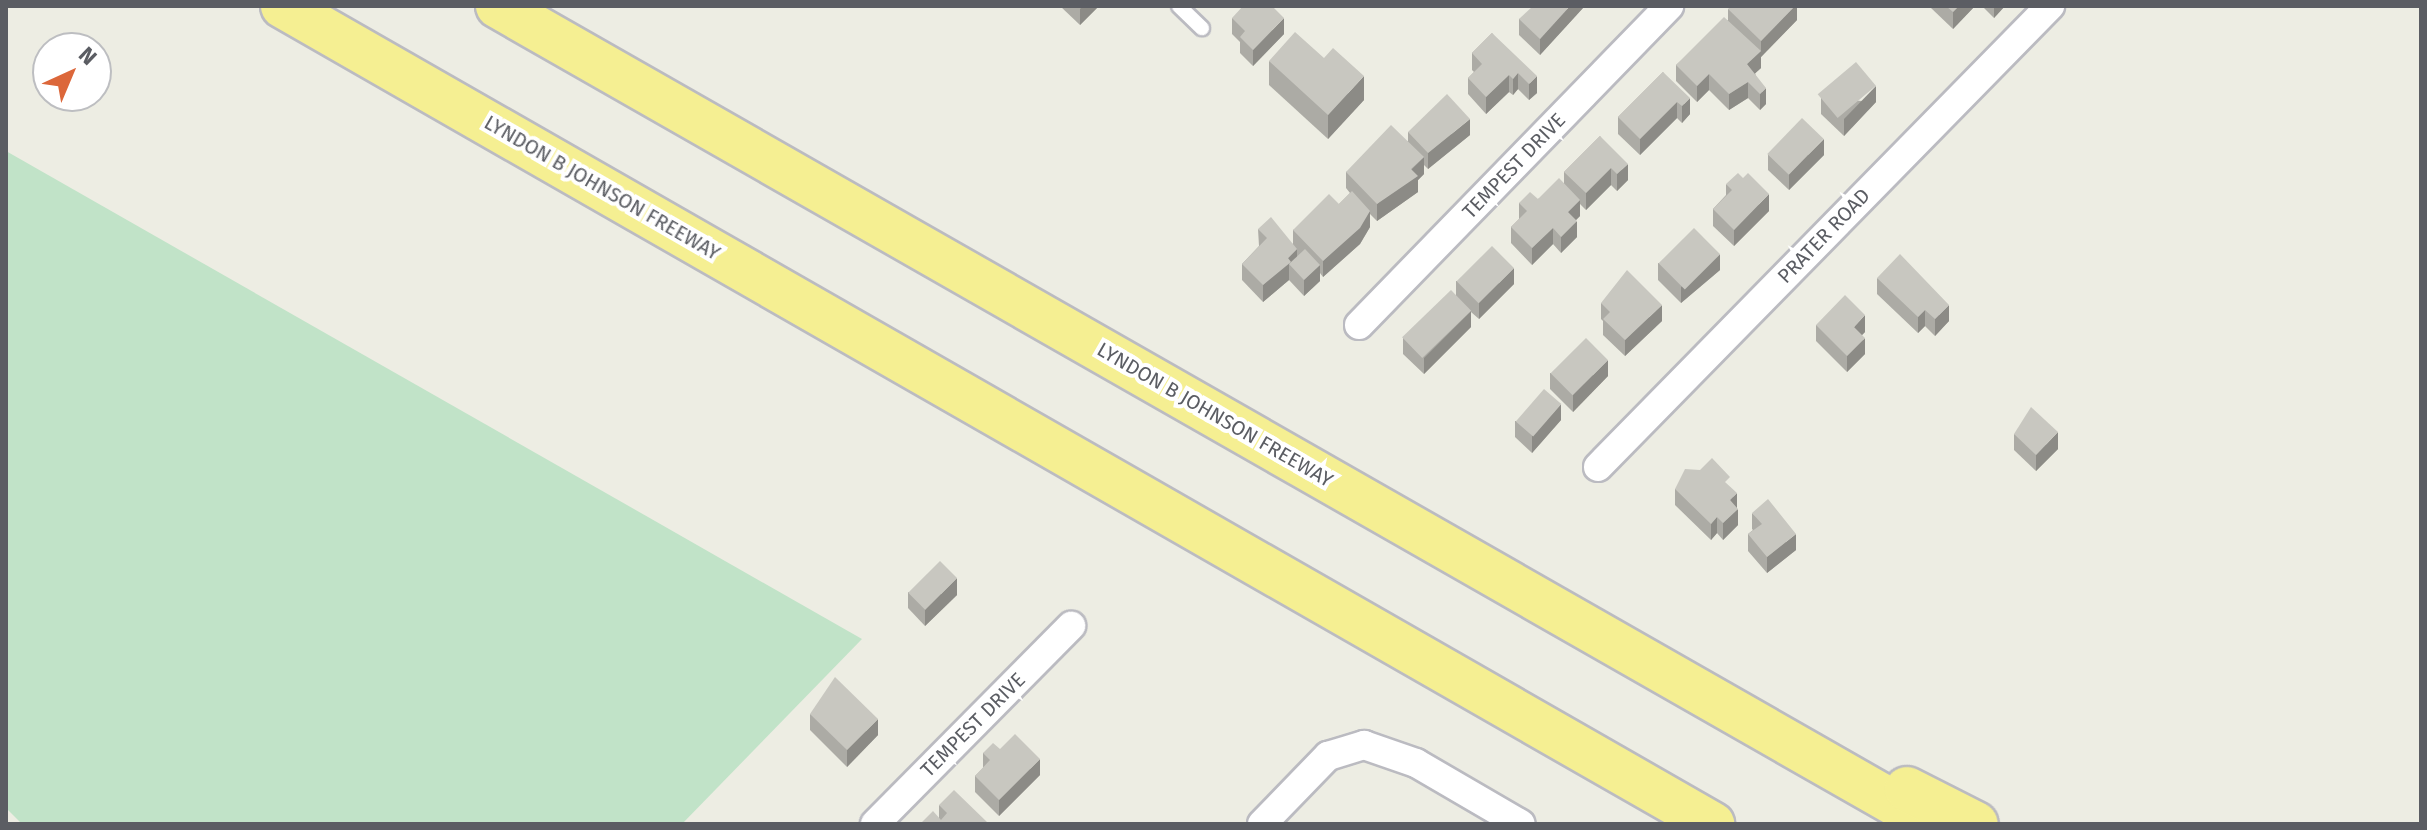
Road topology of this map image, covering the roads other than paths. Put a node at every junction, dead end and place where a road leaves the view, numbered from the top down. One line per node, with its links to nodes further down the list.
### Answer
1 (283, 6): 14 (highway, LYNDON B JOHNSON FREEWAY)
2 (498, 6): 10 (highway, LYNDON B JOHNSON FREEWAY)
3 (1179, 6): 6 (lane)
4 (1669, 6): 7 (street, TEMPEST DRIVE)
5 (2050, 6): 8 (street, PRATER ROAD)
6 (1202, 28)
7 (1359, 325)
8 (1598, 467)
9 (1071, 626): 11 (street, TEMPEST DRIVE)
10 (1619, 645): 15 (highway, LYNDON B JOHNSON FREEWAY); 16 (highway)
11 (875, 824)
12 (1262, 824): 13 (street)
13 (1521, 824)
14 (1712, 824)
15 (1931, 824)
16 (1976, 824)

